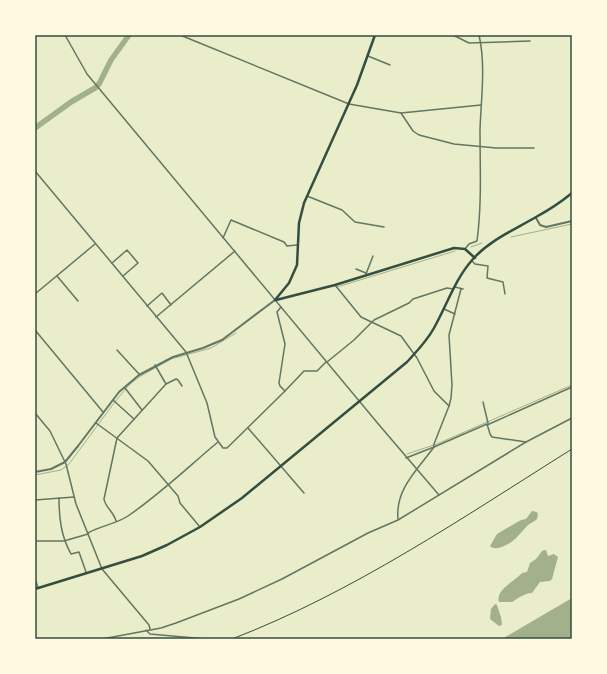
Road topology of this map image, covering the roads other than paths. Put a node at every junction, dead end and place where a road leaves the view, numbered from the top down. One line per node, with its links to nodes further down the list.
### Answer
1 (64, 35): 21 (street)
2 (180, 35): 10 (street)
3 (375, 35): 8 (main road)
4 (453, 35): 7 (street)
5 (479, 35): 7 (street)
6 (530, 41): 7 (street)
7 (481, 43): 11 (street)
8 (368, 56): 9 (street); 10 (main road)
9 (390, 65)
10 (349, 104): 12 (street); 17 (main road)
11 (481, 105): 12 (street); 13 (street)
12 (401, 113): 13 (street)
13 (480, 147): 14 (street); 24 (street)
14 (534, 148)
15 (35, 172): 22 (street)
16 (572, 193): 18 (main road)
17 (307, 196): 20 (street); 23 (main road)
18 (536, 218): 19 (street); 27 (main road)
19 (572, 221)
20 (384, 227)
21 (223, 238): 23 (street); 25 (street)
22 (96, 244): 29 (street); 32 (street)
23 (299, 245): 39 (main road)
24 (465, 249): 27 (main road); 31 (main road)
25 (235, 251): 39 (street); 40 (street)
26 (373, 256): 31 (street)
27 (475, 258): 28 (main road)
28 (472, 261): 35 (main road); 37 (street)
29 (112, 263): 33 (street); 33 (street)
30 (356, 269): 31 (street)
31 (366, 274): 34 (main road)
32 (57, 276): 36 (street); 38 (street)
33 (123, 276): 41 (street)
34 (335, 285): 39 (main road); 46 (street)
35 (454, 288): 43 (main road); 44 (street); 46 (street)
36 (35, 294)
37 (505, 294)
38 (78, 300)
39 (275, 300): 42 (street); 49 (street)
40 (171, 305): 41 (street); 45 (street)
41 (147, 306): 45 (street)
42 (281, 307): 51 (street); 58 (street)
43 (444, 309): 44 (street); 50 (main road)
44 (455, 314): 62 (street)
45 (156, 317): 49 (street)
46 (372, 321): 50 (street); 51 (street)
47 (35, 330): 64 (street)
48 (117, 350): 53 (street)
49 (186, 353): 52 (street); 73 (street)
50 (414, 355): 60 (main road); 62 (street)
51 (326, 362): 58 (street); 60 (street)
52 (156, 366): 53 (street); 54 (street)
53 (139, 375): 56 (street)
54 (166, 384): 55 (street); 63 (street)
55 (182, 386)
56 (125, 387): 59 (street); 63 (street)
57 (572, 387): 70 (street)
58 (285, 391): 71 (street)
59 (114, 401): 64 (street); 68 (street)
60 (359, 401): 76 (street); 78 (main road)
61 (483, 402): 70 (street)
62 (449, 406): 75 (street)
63 (142, 410): 68 (street)
64 (105, 411): 66 (street); 69 (street)
65 (35, 413): 77 (street)
66 (108, 413)
67 (572, 418): 74 (street)
68 (134, 419): 72 (street)
69 (96, 423): 72 (street); 77 (street)
70 (488, 424): 74 (street); 75 (street)
71 (248, 428): 73 (street); 78 (street)
72 (117, 438): 81 (street); 88 (street)
73 (218, 442): 81 (street)
74 (526, 442): 83 (street)
75 (434, 448): 76 (street); 79 (street)
76 (406, 458): 79 (street)
77 (65, 463): 80 (street); 84 (street)
78 (281, 466): 82 (street); 89 (main road)
79 (417, 469): 83 (street); 87 (street)
80 (35, 472)
81 (168, 484): 88 (street); 89 (street)
82 (304, 493)
83 (439, 495): 87 (street)
84 (74, 497): 85 (street); 90 (street)
85 (59, 498): 86 (street); 92 (street)
86 (35, 500)
87 (398, 520): 97 (street)
88 (116, 521): 90 (street)
89 (200, 527): 93 (main road)
90 (88, 533): 92 (street); 93 (street)
91 (35, 541): 92 (street)
92 (64, 541): 94 (street)
93 (102, 569): 94 (main road); 97 (street)
94 (87, 573): 96 (main road)
95 (35, 578): 96 (street)
96 (36, 588)
97 (150, 629): 98 (street)
98 (146, 630): 99 (street); 100 (street)
99 (102, 639)
100 (206, 639)

